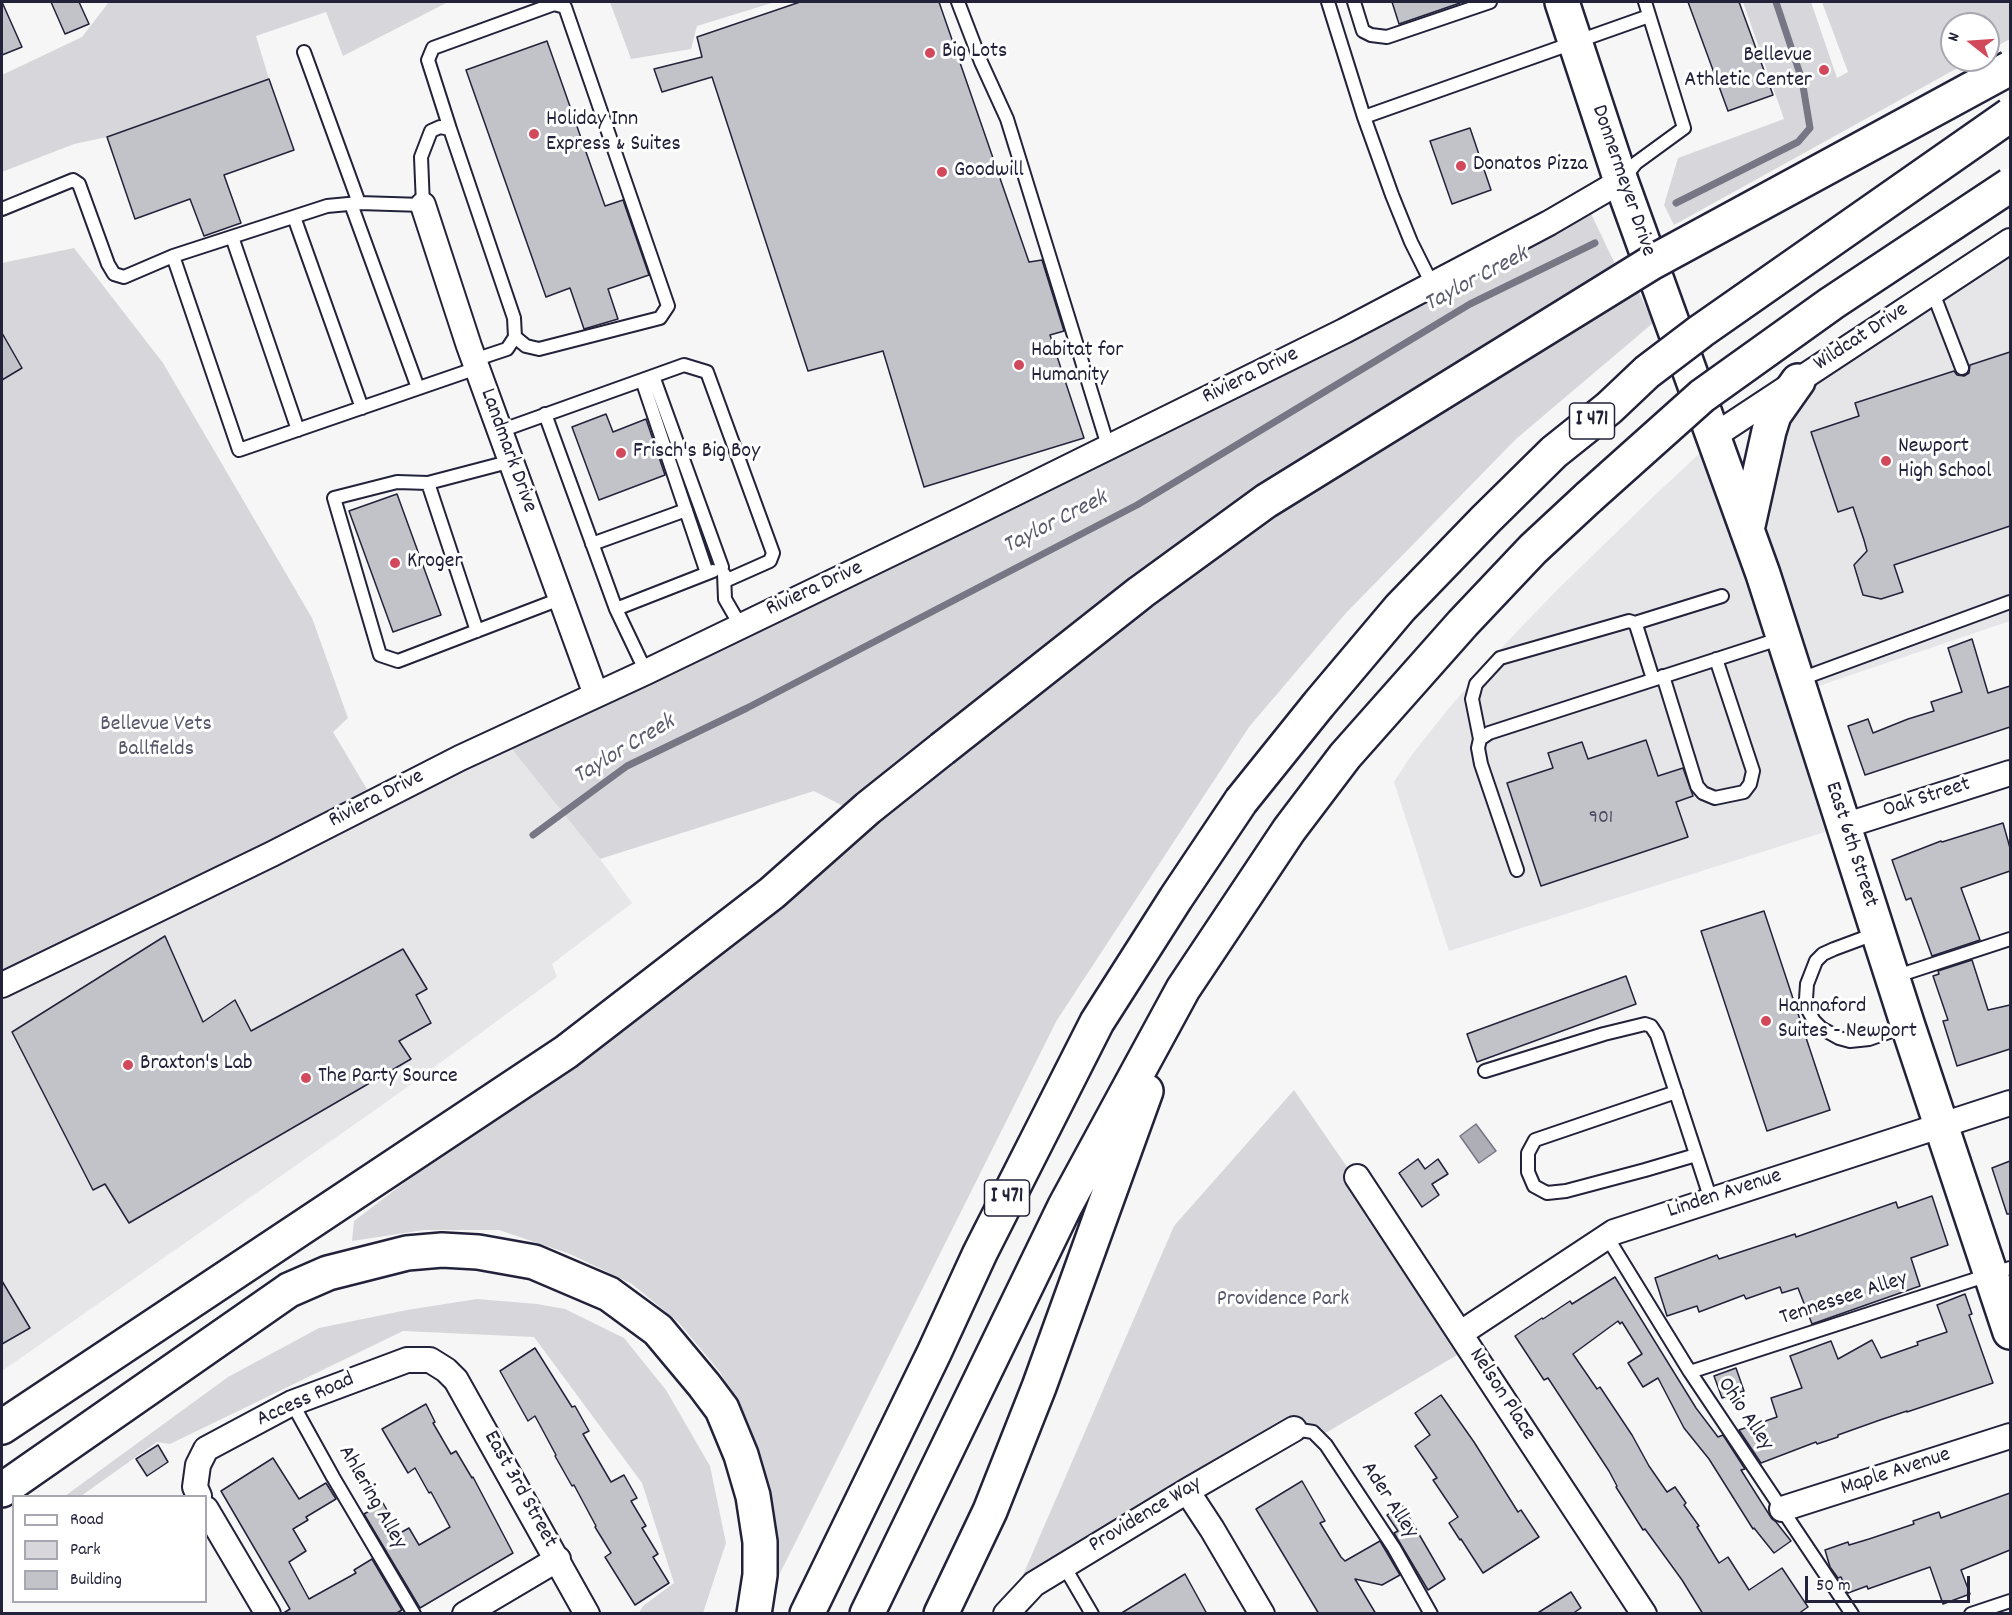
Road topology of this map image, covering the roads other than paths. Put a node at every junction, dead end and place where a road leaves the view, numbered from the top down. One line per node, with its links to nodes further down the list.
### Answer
1 (958, 2): 37 (lane)
2 (1328, 2): 12 (lane)
3 (1354, 2): 4 (lane)
4 (1490, 2)
5 (1562, 2): 8 (main road, Donnermeyer Drive)
6 (1645, 2): 7 (lane)
7 (1649, 15): 8 (lane); 14 (lane)
8 (1575, 42): 12 (lane); 14 (main road, Donnermeyer Drive)
9 (304, 52): 16 (lane)
10 (2010, 68): 83 (main road, bridge)
11 (2010, 115): 99 (main road, I 471, bridge)
12 (1364, 117): 23 (lane)
13 (450, 129): 17 (lane); 25 (lane); 25 (lane)
14 (1621, 181): 23 (street, Riviera Drive); 26 (main road, Donnermeyer Drive)
15 (2010, 185): 67 (main road, I 471, bridge)
16 (355, 204): 17 (lane); 19 (lane); 31 (lane)
17 (423, 205): 27 (street, Landmark Drive)
18 (2, 209): 22 (lane)
19 (294, 217): 20 (lane); 32 (lane)
20 (232, 237): 22 (lane); 34 (lane)
21 (2010, 241): 24 (street, Wildcat Drive)
22 (173, 256): 34 (lane)
23 (1432, 284): 37 (street, Riviera Drive)
24 (1933, 293): 28 (lane); 30 (street, Wildcat Drive)
25 (514, 337): 27 (lane)
26 (1686, 359): 36 (main road, East 6th Street)
27 (475, 364): 31 (lane); 35 (street, Landmark Drive)
28 (1962, 368)
29 (648, 378): 33 (lane); 40 (lane); 43 (lane); 45 (lane)
30 (1798, 381): 36 (street, Wildcat Drive); 41 (main road)
31 (418, 388): 32 (lane)
32 (362, 408): 34 (lane)
33 (545, 414): 35 (lane); 42 (lane)
34 (298, 430)
35 (500, 431): 38 (street, Landmark Drive)
36 (1714, 436): 41 (main road, East 6th Street)
37 (1108, 446): 51 (street, Riviera Drive)
38 (512, 461): 39 (lane); 47 (street, Landmark Drive)
39 (428, 483): 52 (lane); 52 (lane)
40 (686, 510): 42 (lane); 44 (lane)
41 (1747, 530): 53 (main road, East 6th Street)
42 (592, 544): 49 (lane)
43 (722, 567): 44 (lane); 45 (lane)
44 (707, 573): 49 (lane)
45 (725, 581): 51 (lane)
46 (1722, 596): 50 (lane)
47 (560, 599): 52 (lane); 58 (street, Landmark Drive)
48 (2010, 602): 57 (lane)
49 (616, 609): 55 (lane)
50 (1635, 623): 56 (lane); 59 (lane)
51 (740, 625): 55 (street, Riviera Drive)
52 (477, 631)
53 (1784, 637): 54 (lane); 57 (main road, East 6th Street)
54 (1716, 659): 56 (lane); 56 (lane)
55 (646, 672): 58 (street, Riviera Drive)
56 (1658, 678): 59 (lane)
57 (1797, 680): 61 (main road, East 6th Street)
58 (596, 695): 66 (street, Riviera Drive)
59 (1480, 739): 62 (lane)
60 (2010, 773): 61 (street, Oak Street)
61 (1844, 826): 63 (main road, East 6th Street)
62 (1517, 870)
63 (1878, 933): 65 (main road, East 6th Street); 68 (lane)
64 (2010, 939): 65 (lane)
65 (1893, 978): 68 (main road, East 6th Street)
66 (2, 985)
67 (1183, 989): 100 (main road, I 471); 101 (main road)
68 (1908, 1026): 72 (main road, East 6th Street)
69 (1485, 1071): 70 (lane)
70 (1676, 1092): 73 (lane); 73 (lane)
71 (2010, 1103): 72 (street, Linden Avenue)
72 (1941, 1125): 75 (street, Linden Avenue); 77 (main road, East 6th Street)
73 (1696, 1155): 75 (lane)
74 (1357, 1177): 79 (street, Nelson Place)
75 (1711, 1200): 76 (street, Linden Avenue)
76 (1607, 1237): 79 (street, Linden Avenue); 81 (lane, Ohio Alley)
77 (2000, 1271): 78 (main road, East 6th Street); 81 (lane, Tennessee Alley)
78 (2010, 1332)
79 (1461, 1333): 106 (street, Nelson Place)
80 (446, 1370): 82 (street, Access Road); 91 (street, East 3rd Street)
81 (1690, 1372): 89 (lane, Ohio Alley)
82 (292, 1403): 88 (street, Access Road); 95 (lane, Ahlering Alley)
83 (2, 1427)
84 (1294, 1429): 87 (street, Providence Way); 105 (lane, Ader Alley)
85 (2010, 1436): 89 (street, Maple Avenue)
86 (2, 1490): 98 (main road)
87 (1187, 1491): 92 (street, Providence Way); 104 (street)
88 (197, 1492)
89 (1782, 1509): 107 (lane, Ohio Alley)
90 (207, 1511): 94 (street)
91 (558, 1559): 96 (street); 97 (street, East 3rd Street)
92 (1064, 1566): 102 (street, Providence Way); 103 (lane)
93 (2010, 1600): 108 (lane)
94 (268, 1614)
95 (414, 1614)
96 (465, 1614)
97 (587, 1614)
98 (754, 1614)
99 (807, 1614)
100 (867, 1614)
101 (941, 1614)
102 (1006, 1614)
103 (1092, 1614)
104 (1262, 1614)
105 (1431, 1614)
106 (1644, 1614)
107 (1852, 1614)
108 (1971, 1614)

